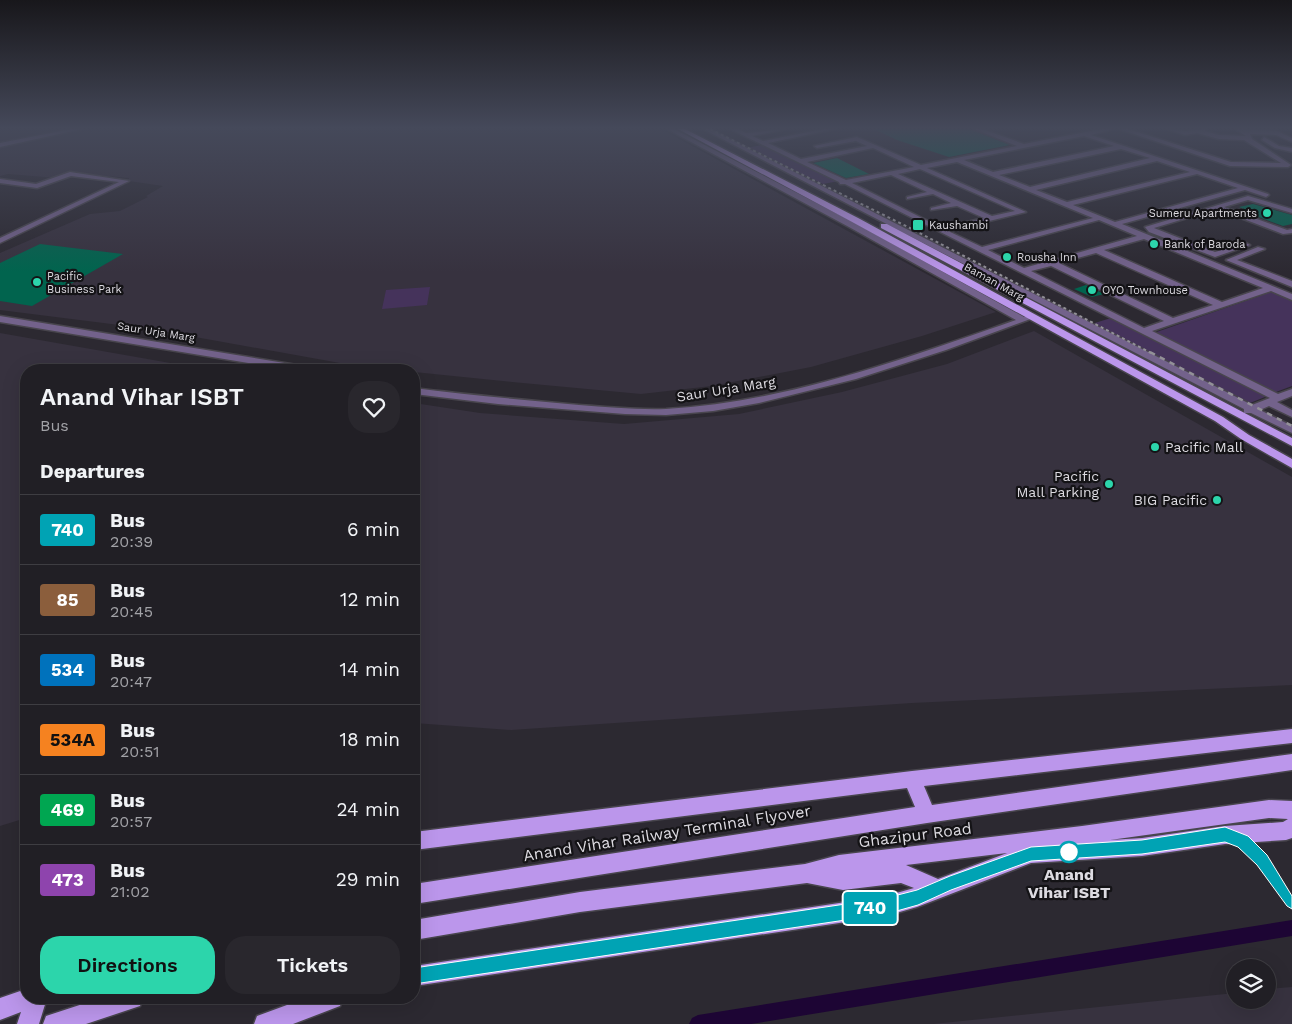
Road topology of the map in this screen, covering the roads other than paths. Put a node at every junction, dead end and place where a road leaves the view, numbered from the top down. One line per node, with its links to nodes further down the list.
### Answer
1 (62, 177): 15 (street)
2 (96, 177): 40 (street)
3 (765, 177): 55 (street)
4 (775, 177): 21 (main road, Baman Marg)
5 (788, 177): 19 (main road, Baman Marg)
6 (801, 177): 17 (street)
7 (834, 177): 16 (street)
8 (872, 177): 16 (street)
9 (901, 177): 22 (street)
10 (944, 177): 34 (street)
11 (1000, 177): 20 (street)
12 (1082, 177): 20 (street)
13 (1178, 177): 27 (street)
14 (1213, 177): 18 (street)
15 (0, 182)
16 (845, 182): 17 (street); 36 (street)
17 (821, 187): 19 (street); 67 (street)
18 (1246, 188): 24 (street); 28 (street)
19 (812, 189): 21 (street); 45 (main road, Baman Marg)
20 (1030, 189): 27 (street)
21 (800, 191): 46 (main road, Baman Marg)
22 (935, 192): 23 (street); 25 (street)
23 (908, 198)
24 (1270, 200): 26 (street); 29 (street); 32 (street)
25 (959, 203): 30 (street); 34 (street)
26 (1292, 203)
27 (1067, 204): 33 (street)
28 (1182, 205): 31 (street); 35 (street)
29 (1217, 207): 31 (street); 37 (street)
30 (933, 209)
31 (1200, 212): 38 (street)
32 (1292, 212)
33 (1100, 218): 35 (street); 43 (street)
34 (992, 219): 36 (street)
35 (1115, 224): 39 (street)
36 (941, 230): 43 (street)
37 (1292, 231)
38 (1164, 234): 39 (street); 41 (street)
39 (1149, 237): 44 (street); 52 (street)
40 (0, 241)
41 (1246, 245)
42 (1261, 249): 51 (street)
43 (980, 250): 50 (street)
44 (1097, 250): 48 (street); 54 (street)
45 (936, 254): 46 (main road); 47 (main road, Baman Marg)
46 (924, 258): 49 (main road, Baman Marg)
47 (949, 261): 49 (main road); 69 (main road, Baman Marg)
48 (1052, 263): 50 (street); 57 (street)
49 (936, 265): 55 (main road, Baman Marg)
50 (1023, 271): 58 (street)
51 (1292, 284)
52 (1272, 288): 53 (street); 54 (street)
53 (1292, 297)
54 (1221, 305): 57 (street)
55 (1024, 317): 65 (street, Saur Urja Marg); 70 (main road, Baman Marg)
56 (2, 322): 59 (street, Saur Urja Marg)
57 (1173, 322): 58 (street)
58 (1144, 331): 66 (street)
59 (104, 339): 60 (street, Saur Urja Marg); 61 (street, Saur Urja Marg)
60 (244, 364)
61 (269, 364)
62 (420, 387): 65 (street, Saur Urja Marg)
63 (420, 392): 65 (street, Saur Urja Marg)
64 (1292, 392): 66 (street)
65 (468, 395)
66 (1274, 400): 67 (street); 68 (street)
67 (1254, 409): 69 (street); 71 (street)
68 (1292, 414)
69 (1239, 416): 72 (main road, Baman Marg)
70 (1219, 419): 73 (main road); 74 (main road, Baman Marg)
71 (1292, 430)
72 (1292, 443)
73 (1292, 457)
74 (1292, 464)
75 (1292, 736): 77 (main road)
76 (1292, 762): 79 (main road, Ghazipur Road)
77 (912, 779): 79 (main road); 81 (main road)
78 (1292, 810): 82 (main road, Ghazipur Road)
79 (927, 814): 84 (main road, Anand Vihar Railway Terminal Flyover)
80 (1292, 826): 83 (main road)
81 (420, 840)
82 (805, 874): 83 (main road); 85 (main road, Ghazipur Road)
83 (937, 888): 86 (main road)
84 (420, 893)
85 (420, 929)
86 (420, 975)
87 (20, 1002): 91 (main road)
88 (34, 1004): 92 (main road)
89 (114, 1004): 93 (main road)
90 (317, 1004): 94 (main road)
91 (0, 1009)
92 (28, 1024)
93 (54, 1024)
94 (265, 1024)

